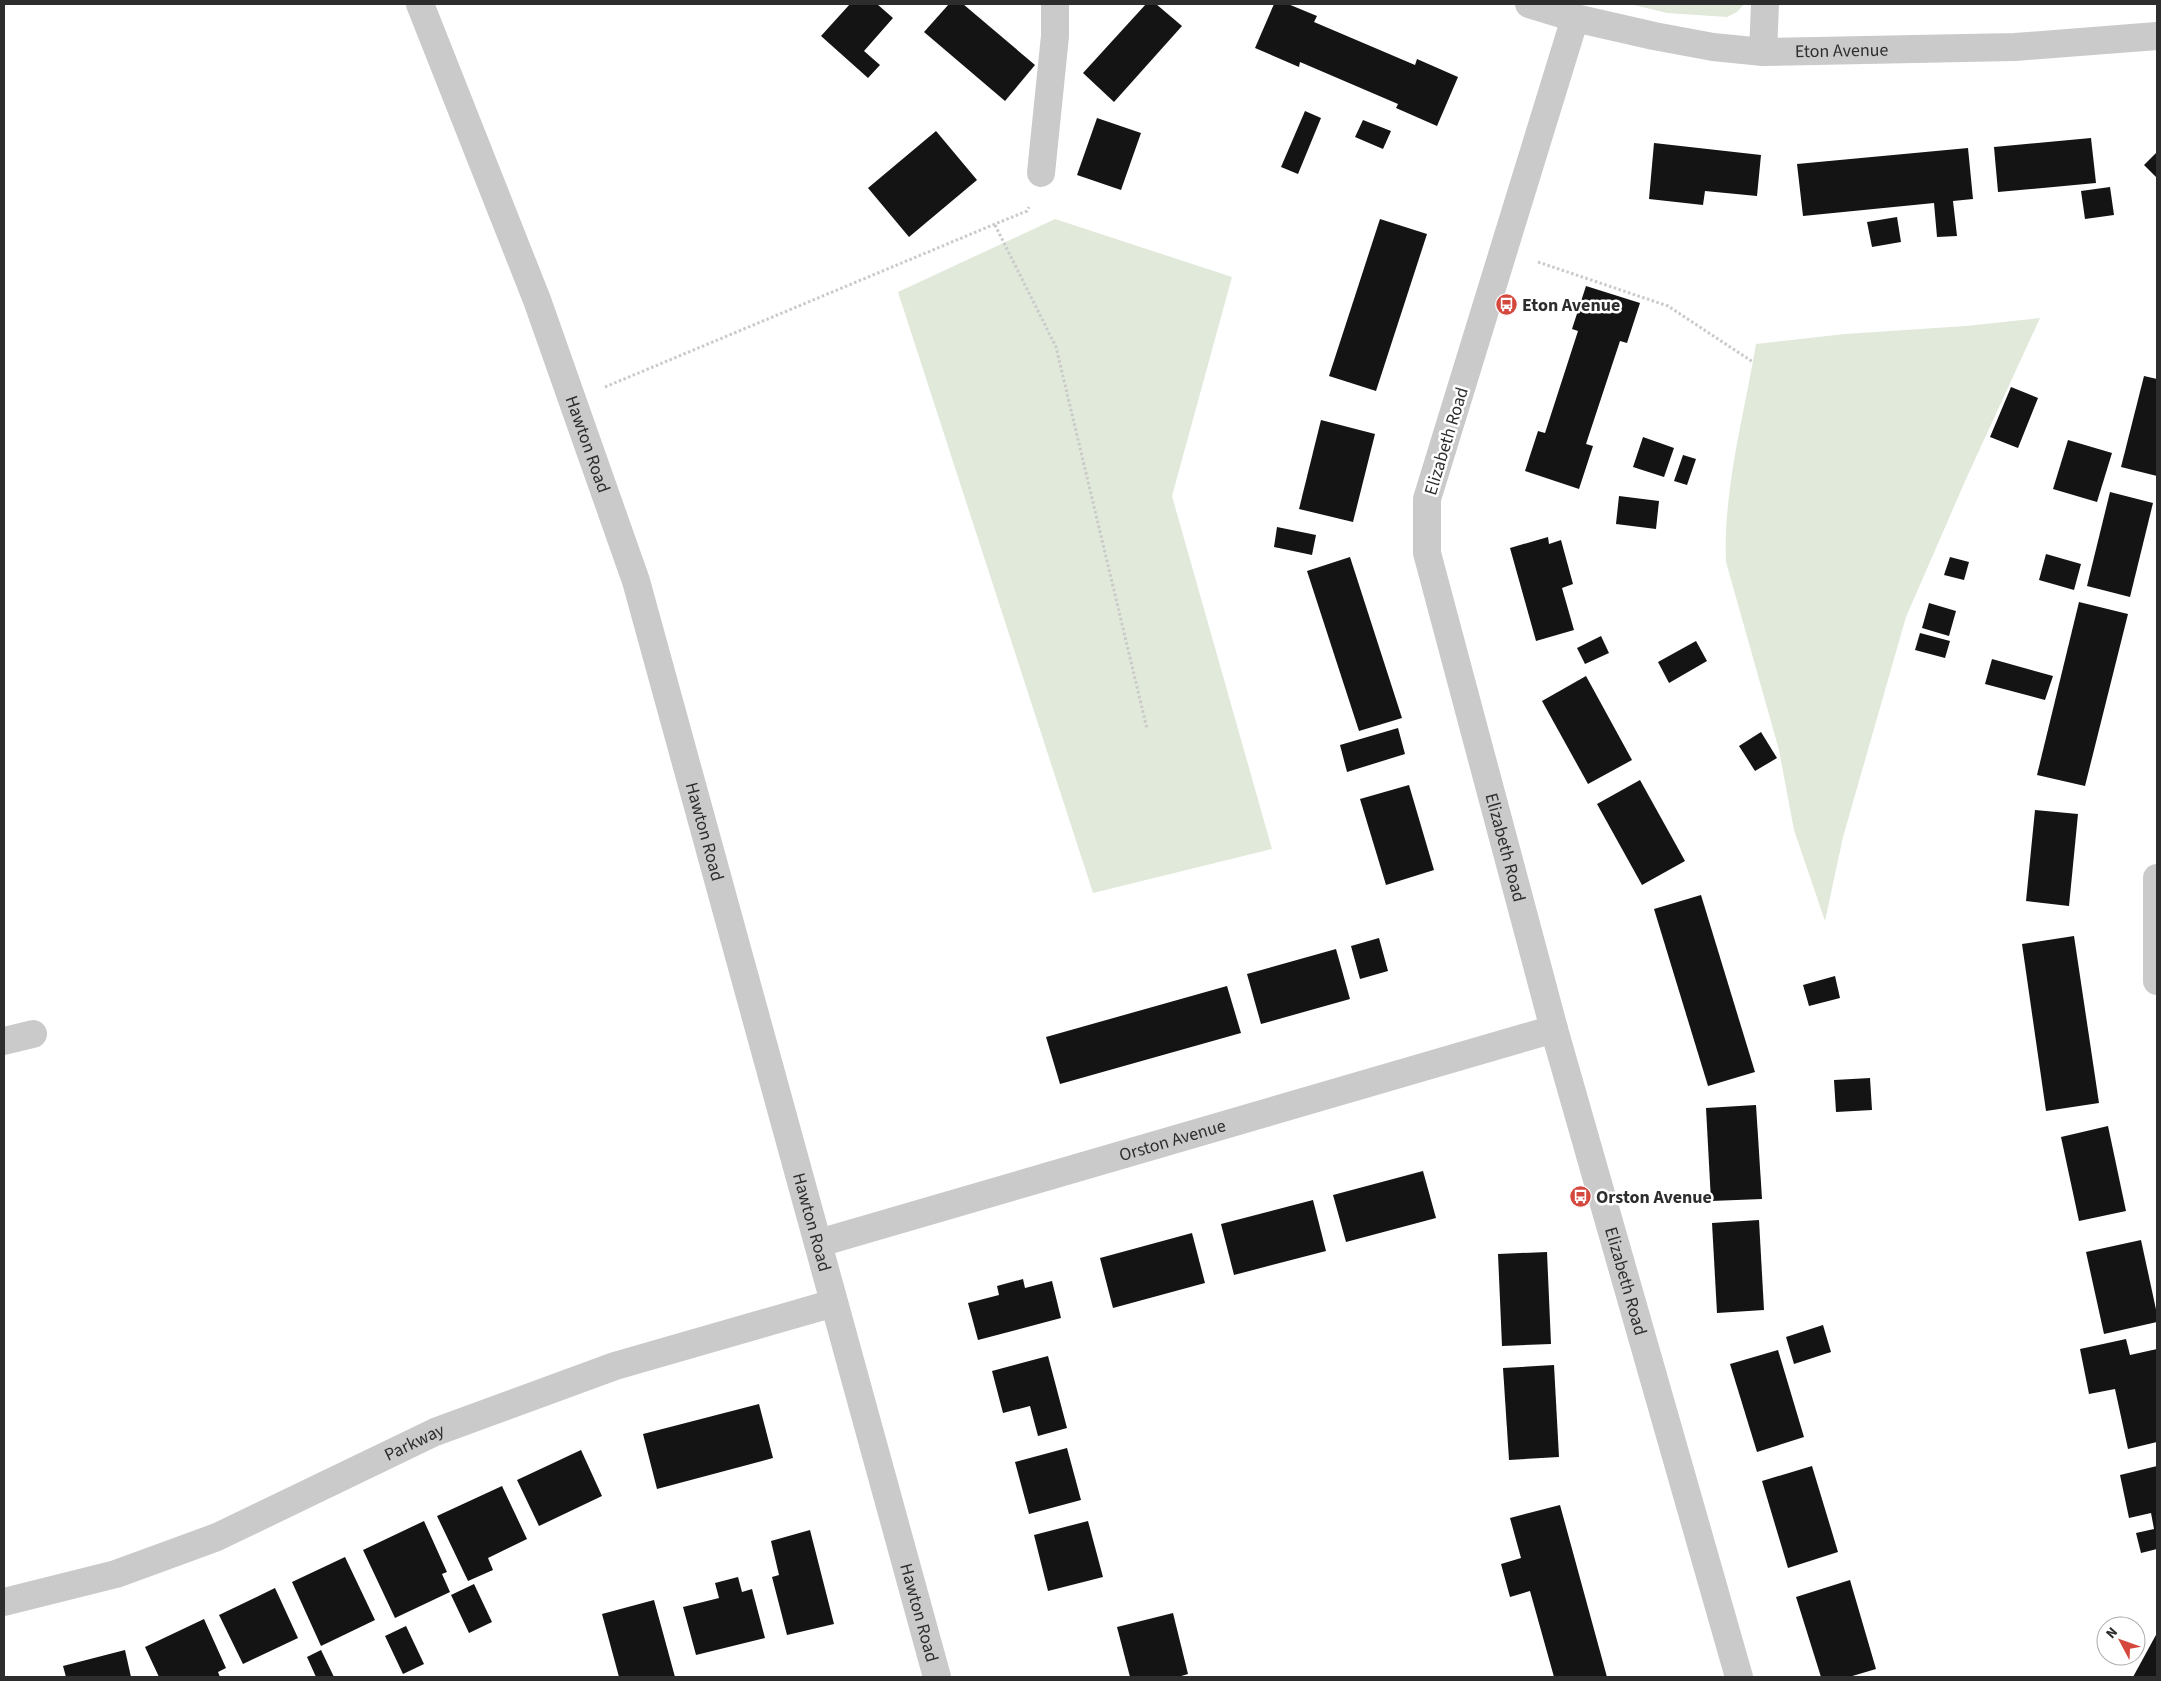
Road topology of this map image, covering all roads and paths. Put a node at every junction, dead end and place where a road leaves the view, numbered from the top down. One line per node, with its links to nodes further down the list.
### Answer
1 (420, 4): 12 (street, Hawton Road)
2 (1055, 4): 8 (street)
3 (1529, 4): 5 (street, Eton Avenue)
4 (1764, 4): 7 (street)
5 (1575, 18): 7 (street, Eton Avenue); 10 (street, Elizabeth Road)
6 (2157, 36): 7 (street, Eton Avenue)
7 (1764, 52)
8 (1041, 173): 9 (path)
9 (995, 224): 12 (path); 13 (path)
10 (1505, 251): 11 (path); 16 (street, Elizabeth Road)
11 (1753, 362)
12 (573, 401): 19 (street, Hawton Road)
13 (1147, 729)
14 (2157, 878): 15 (street)
15 (2157, 981)
16 (1554, 1029): 19 (street, Orston Avenue); 23 (street, Elizabeth Road)
17 (33, 1034): 18 (street)
18 (4, 1041)
19 (819, 1243): 20 (street, Hawton Road)
20 (834, 1303): 21 (street, Parkway); 22 (street, Hawton Road)
21 (4, 1602)
22 (937, 1677)
23 (1739, 1677)

